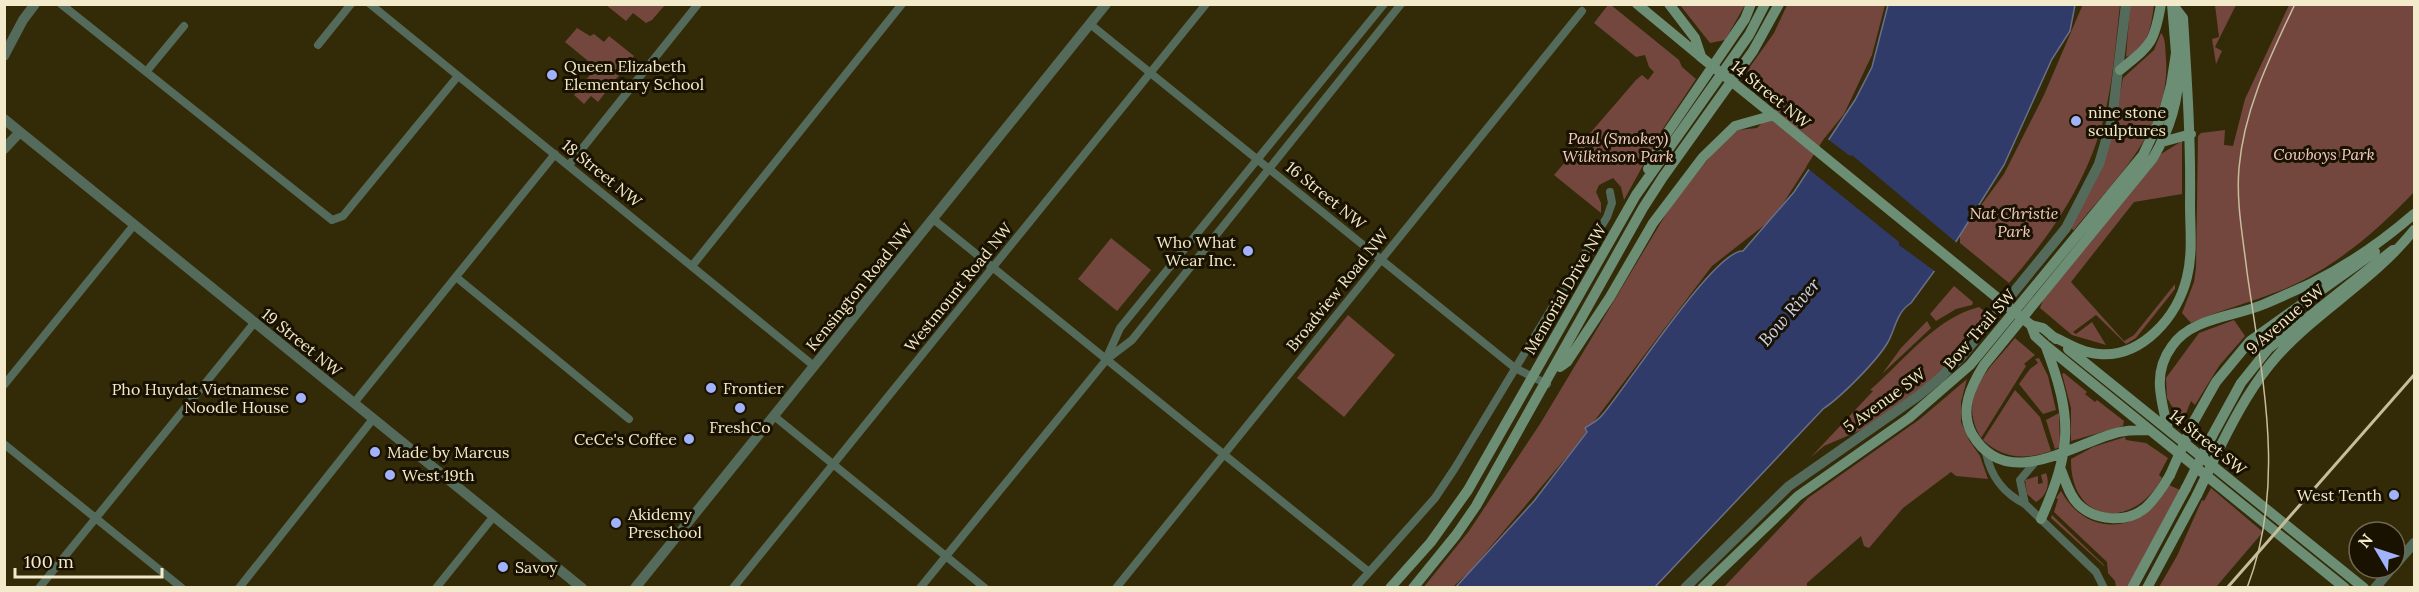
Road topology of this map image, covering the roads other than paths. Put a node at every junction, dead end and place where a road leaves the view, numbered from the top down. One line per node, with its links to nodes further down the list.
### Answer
1 (35, 4): 20 (street)
2 (62, 4): 29 (street)
3 (351, 4): 24 (street)
4 (370, 4): 31 (street, 18 Street NW)
5 (698, 4): 40 (street)
6 (902, 4): 52 (street)
7 (1106, 4): 21 (street, Kensington Road NW)
8 (1206, 4): 30 (street, Westmount Road NW)
9 (1384, 4): 39 (street)
10 (1401, 4): 41 (street)
11 (1637, 4): 27 (main road, 14 Street NW)
12 (1669, 4): 27 (main road)
13 (1751, 4): 43 (main road)
14 (1765, 4): 43 (main road, Memorial Drive NW)
15 (1779, 4): 60 (main road, Memorial Drive NW)
16 (2126, 4): 28 (street, 5 Avenue SW)
17 (2161, 4): 28 (main road)
18 (2172, 5): 25 (main road); 35 (main road)
19 (1582, 11): 51 (street, Broadview Road NW)
20 (23, 20): 23 (street); 26 (street)
21 (1090, 24): 30 (street, 16 Street NW); 46 (street, Kensington Road NW)
22 (184, 26): 29 (street)
23 (4, 37)
24 (318, 45)
25 (2176, 53): 36 (main road); 83 (main road, Bow Trail SW)
26 (4, 56)
27 (1701, 57): 32 (main road, 14 Street NW, bridge)
28 (2120, 70): 97 (street, 5 Avenue SW)
29 (146, 72): 31 (street)
30 (1151, 73): 39 (street, 16 Street NW); 53 (street, Westmount Road NW)
31 (458, 76): 38 (street, 18 Street NW)
32 (1774, 116): 44 (main road, 14 Street NW); 60 (main road)
33 (4, 119): 34 (street, 19 Street NW)
34 (20, 132): 37 (street); 47 (street, 19 Street NW)
35 (2191, 134): 36 (main road); 56 (main road)
36 (2162, 142): 71 (main road)
37 (4, 149)
38 (555, 154): 40 (street, 18 Street NW); 54 (street)
39 (1258, 160): 41 (street, 16 Street NW); 57 (street)
40 (569, 165): 52 (street, 18 Street NW)
41 (1268, 168): 51 (street, 16 Street NW); 57 (street)
42 (1610, 192): 59 (street)
43 (1636, 195): 61 (main road, Memorial Drive NW)
44 (1887, 207): 56 (main road, 14 Street SW, bridge)
45 (2415, 214): 49 (main road)
46 (933, 219): 53 (street); 58 (street, Kensington Road NW)
47 (134, 225): 55 (street, 19 Street NW); 63 (street)
48 (2415, 230): 50 (main road, 9 Avenue SW)
49 (2393, 233): 68 (main road); 76 (main road, bridge)
50 (2401, 245): 100 (main road, 9 Avenue SW, bridge); 101 (main road, 9 Avenue SW, bridge)
51 (1382, 260): 59 (street, 16 Street NW); 72 (street, Broadview Road NW)
52 (692, 266): 58 (street, 18 Street NW)
53 (993, 267): 57 (street); 75 (street, Westmount Road NW)
54 (456, 278): 64 (street); 66 (street)
55 (255, 322): 64 (street, 19 Street NW); 79 (street)
56 (2049, 340): 68 (main road, 14 Street SW); 69 (main road, 14 Street SW); 73 (main road)
57 (1107, 359): 72 (street); 81 (street)
58 (814, 366): 65 (street, Kensington Road NW)
59 (1515, 368): 61 (street, 16 Street NW); 82 (street)
60 (1553, 373): 62 (main road, Memorial Drive NW)
61 (1533, 377): 62 (street, 16 Street NW); 95 (main road, Memorial Drive NW)
62 (1547, 384): 96 (main road, Memorial Drive NW)
63 (4, 385)
64 (354, 403): 67 (street, 19 Street NW)
65 (774, 416): 75 (street); 89 (street, Kensington Road NW)
66 (629, 419)
67 (374, 420): 78 (street, 19 Street NW); 86 (street)
68 (2168, 429): 103 (main road, 14 Street SW)
69 (2150, 430): 73 (main road); 102 (main road, 14 Street SW)
70 (4, 444): 79 (street)
71 (1986, 453): 74 (main road); 77 (street)
72 (1224, 454): 82 (street); 93 (street, Broadview Road NW)
73 (2064, 454): 74 (main road); 76 (main road)
74 (2036, 460): 77 (street)
75 (833, 465): 81 (street); 90 (street, Westmount Road NW)
76 (2061, 470): 80 (main road)
77 (2025, 504): 80 (street)
78 (494, 516): 87 (street); 88 (street, 19 Street NW)
79 (96, 517): 84 (street); 85 (street)
80 (2041, 519): 99 (street)
81 (945, 556): 91 (street); 92 (street)
82 (1369, 572): 94 (street)
83 (1710, 583): 98 (main road, Bow Trail SW)
84 (39, 588)
85 (182, 588)
86 (238, 588)
87 (436, 588)
88 (582, 588)
89 (635, 588)
90 (733, 588)
91 (920, 588)
92 (985, 588)
93 (1116, 588)
94 (1355, 588)
95 (1390, 588)
96 (1413, 588)
97 (1685, 588)
98 (1702, 588)
99 (2104, 588)
100 (2132, 588)
101 (2147, 588)
102 (2345, 588)
103 (2364, 588)

